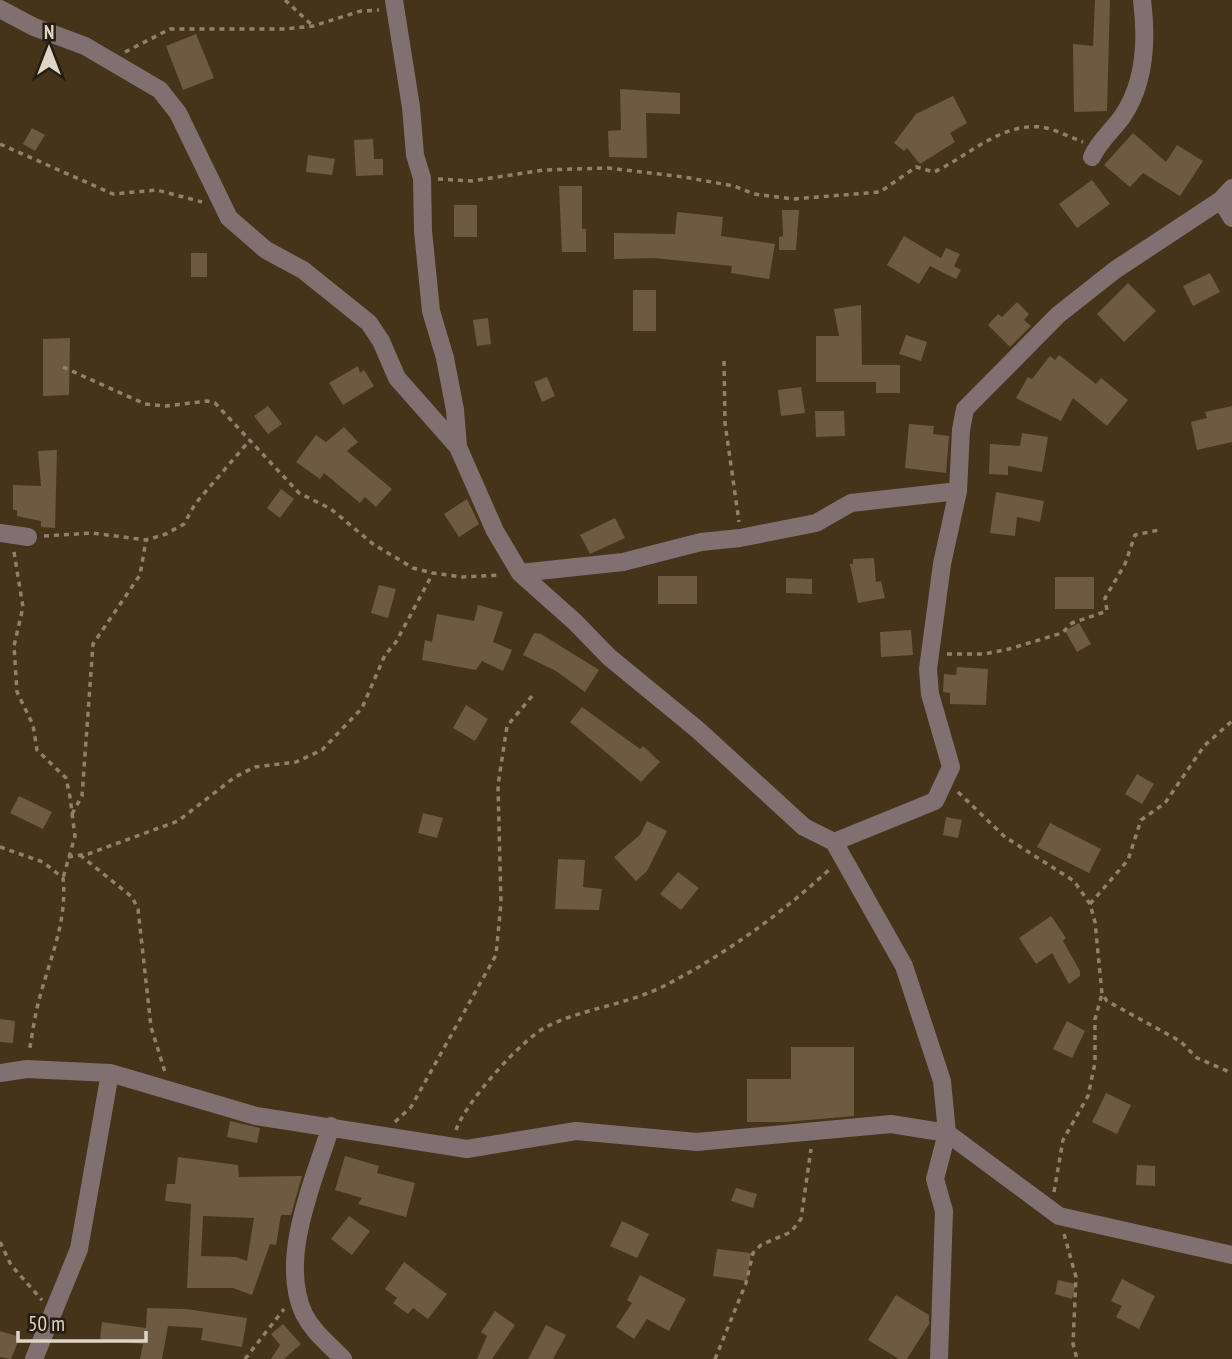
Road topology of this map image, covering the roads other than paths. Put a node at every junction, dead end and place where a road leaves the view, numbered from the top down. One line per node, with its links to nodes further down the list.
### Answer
1 (1142, 0): 4 (street)
2 (394, 4): 7 (street)
3 (0, 9): 7 (street)
4 (1095, 151)
5 (1226, 194): 6 (street); 8 (street)
6 (1232, 218)
7 (458, 447): 9 (street)
8 (958, 491): 9 (street); 10 (street)
9 (520, 573): 10 (street)
10 (838, 849): 14 (street)
11 (0, 1073): 12 (street)
12 (110, 1073): 13 (street); 16 (street)
13 (331, 1126): 14 (street); 17 (street)
14 (947, 1133): 15 (street); 18 (street)
15 (1232, 1255)
16 (34, 1359)
17 (342, 1359)
18 (939, 1359)

